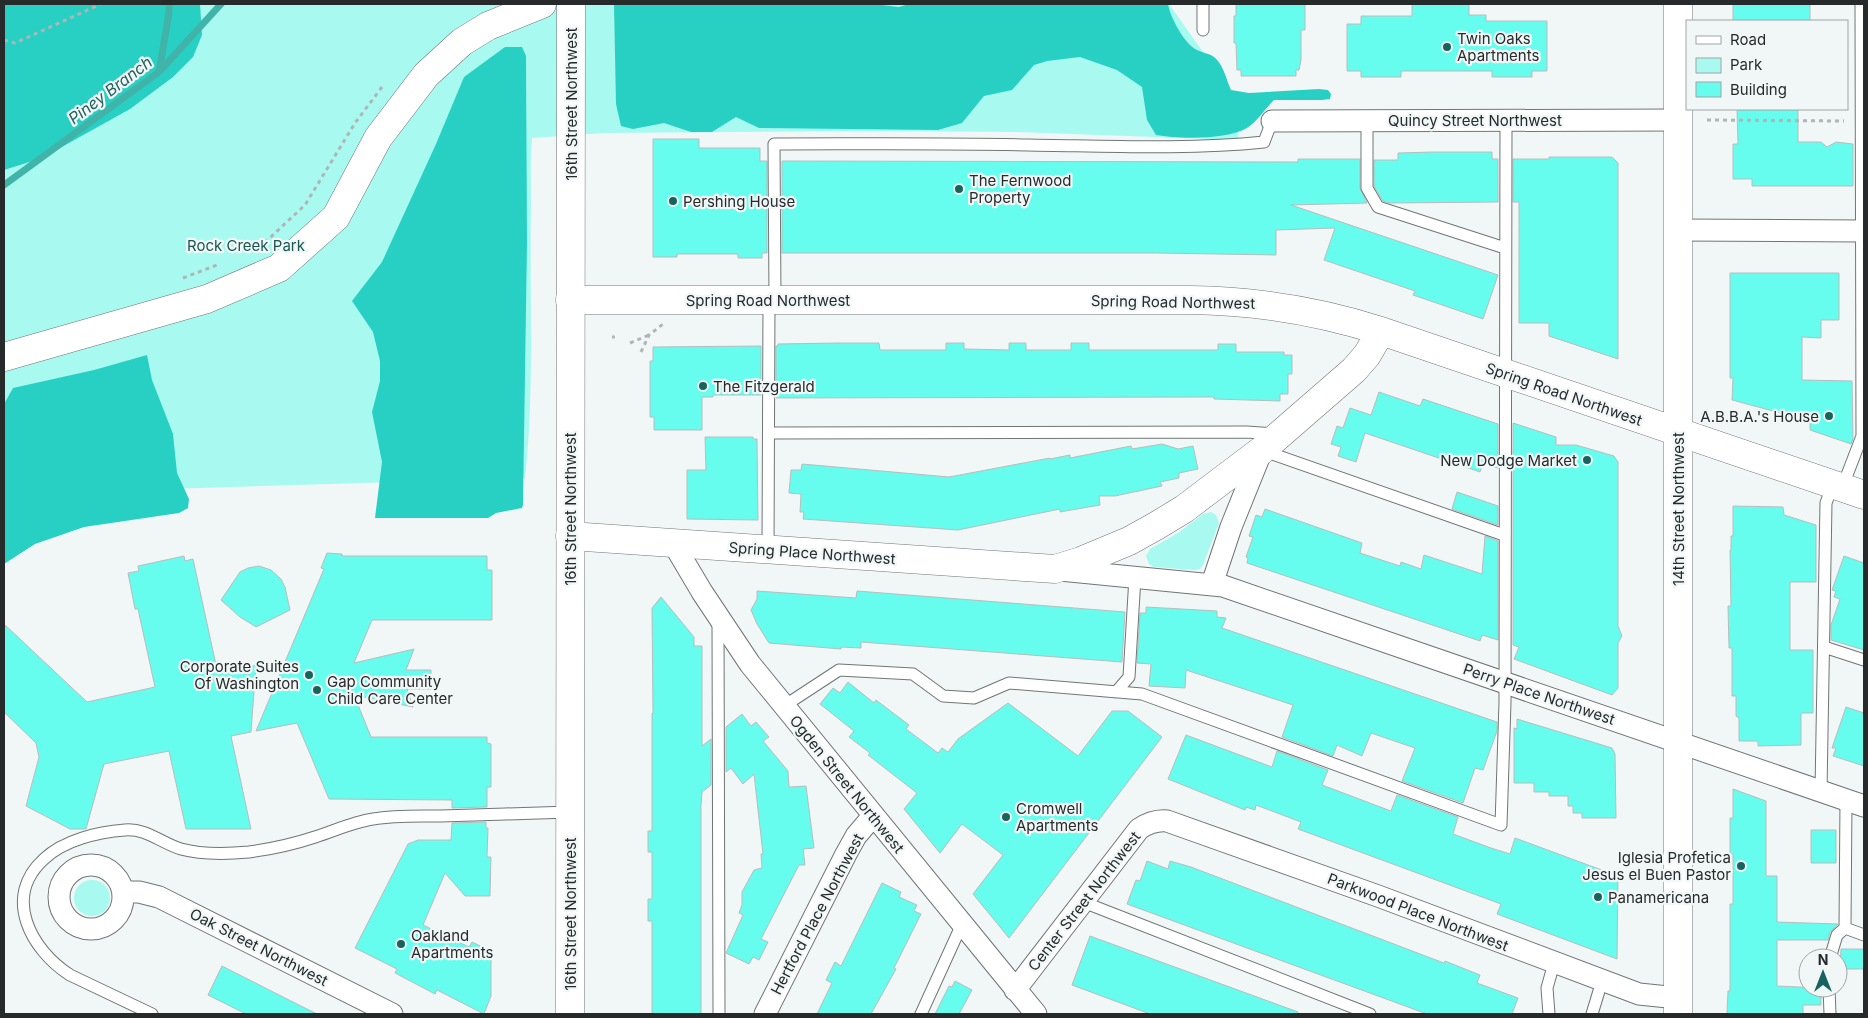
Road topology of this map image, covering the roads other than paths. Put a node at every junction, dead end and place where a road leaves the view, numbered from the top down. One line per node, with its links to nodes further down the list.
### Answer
1 (542, 4): 18 (main road)
2 (571, 4): 15 (main road, 16th Street Northwest)
3 (1203, 4): 6 (lane)
4 (1678, 4): 9 (main road, 14th Street Northwest)
5 (1861, 4): 7 (lane)
6 (1204, 30)
7 (1863, 53): 13 (lane)
8 (1506, 120): 9 (street, Quincy Street Northwest); 10 (street, Quincy Street Northwest); 14 (lane)
9 (1678, 120): 12 (main road, 14th Street Northwest)
10 (1367, 121): 11 (street, Quincy Street Northwest); 14 (lane)
11 (1272, 122): 16 (lane)
12 (1678, 230): 13 (street); 21 (main road, 14th Street Northwest)
13 (1863, 231): 20 (lane)
14 (1506, 248): 19 (lane)
15 (570, 300): 16 (main road, Spring Road Northwest); 25 (main road, 16th Street Northwest)
16 (772, 300): 17 (main road, Spring Road Northwest); 22 (lane)
17 (1381, 331): 19 (main road, Spring Road Northwest); 23 (main road, Spring Place Northwest)
18 (4, 357)
19 (1504, 373): 21 (main road, Spring Road Northwest); 26 (lane)
20 (1863, 373): 24 (lane)
21 (1678, 432): 24 (main road, Spring Road Northwest); 38 (main road, 14th Street Northwest)
22 (769, 433): 23 (lane); 28 (lane)
23 (1271, 442): 26 (lane); 29 (main road, Spring Place Northwest); 31 (street, Spring Place Northwest)
24 (1846, 489): 33 (lane)
25 (570, 536): 27 (main road, Spring Place Northwest); 41 (main road, 16th Street Northwest)
26 (1504, 536): 35 (lane)
27 (673, 543): 28 (main road, Spring Place Northwest); 32 (street, Ogden Street Northwest)
28 (768, 550): 29 (main road, Spring Place Northwest)
29 (1055, 569): 30 (street, Spring Place Northwest)
30 (1135, 577): 31 (street, Spring Place Northwest); 36 (lane)
31 (1212, 584): 35 (street, Perry Place Northwest)
32 (718, 616): 37 (street, Ogden Street Northwest); 58 (lane)
33 (1824, 647): 34 (lane); 39 (lane)
34 (1864, 660)
35 (1505, 682): 36 (lane); 38 (street, Perry Place Northwest)
36 (1116, 692): 37 (lane)
37 (784, 706): 42 (street, Ogden Street Northwest)
38 (1678, 742): 39 (street, Perry Place Northwest); 54 (main road, 14th Street Northwest)
39 (1821, 791): 40 (street, Perry Place Northwest)
40 (1855, 803): 47 (lane)
41 (570, 812): 55 (lane); 57 (main road, 16th Street Northwest)
42 (873, 816): 46 (street, Ogden Street Northwest); 59 (street, Hertford Place Northwest)
43 (1160, 820): 45 (street, Center Street Northwest); 50 (street, Parkwood Place Northwest)
44 (123, 892): 56 (street, Oak Street Northwest)
45 (1082, 902): 52 (street, Center Street Northwest); 62 (lane)
46 (962, 924): 52 (street, Ogden Street Northwest); 60 (lane)
47 (1845, 928): 48 (lane); 49 (lane)
48 (1864, 935)
49 (1833, 948)
50 (1554, 963): 51 (street, Parkwood Place Northwest); 63 (lane)
51 (1602, 981): 54 (street, Parkwood Place Northwest); 64 (lane)
52 (1015, 990): 61 (street, Ogden Street Northwest)
53 (1829, 998): 65 (lane)
54 (1678, 1006)
55 (152, 1014)
56 (392, 1014)
57 (570, 1014)
58 (719, 1014)
59 (764, 1014)
60 (921, 1014)
61 (1036, 1014)
62 (1370, 1014)
63 (1549, 1014)
64 (1592, 1014)
65 (1830, 1014)

